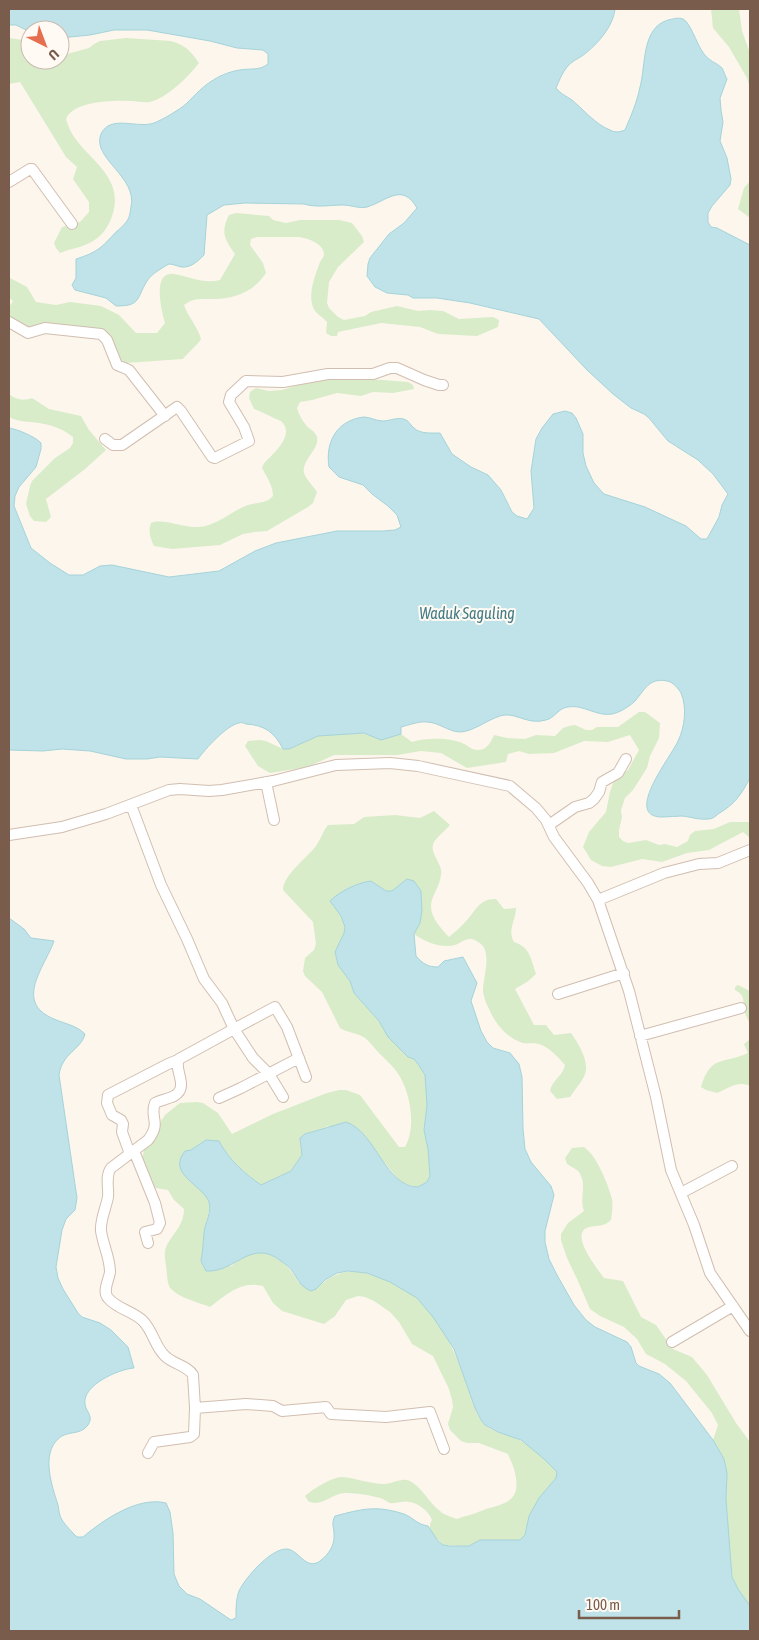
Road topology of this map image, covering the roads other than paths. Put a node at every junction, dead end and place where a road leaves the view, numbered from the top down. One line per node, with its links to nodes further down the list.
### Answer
1 (9, 182): 2 (street)
2 (72, 224)
3 (9, 322): 5 (street)
4 (444, 385): 5 (street)
5 (165, 416): 6 (street)
6 (105, 439)
7 (626, 760): 11 (street)
8 (266, 782): 9 (street); 10 (street); 11 (street)
9 (132, 805): 12 (street); 18 (street)
10 (274, 820)
11 (549, 825): 14 (street)
12 (9, 835)
13 (750, 850): 14 (street)
14 (598, 900): 15 (street)
15 (624, 973): 16 (street); 19 (street)
16 (558, 994)
17 (741, 1008): 19 (street)
18 (234, 1029): 20 (street); 21 (street); 22 (street)
19 (640, 1036): 28 (street)
20 (300, 1058): 22 (street); 23 (street)
21 (178, 1060): 26 (street); 26 (street)
22 (269, 1074): 24 (street); 25 (street)
23 (306, 1077)
24 (283, 1097)
25 (219, 1098)
26 (132, 1152): 29 (street); 35 (street)
27 (732, 1166): 28 (street)
28 (681, 1193): 30 (street)
29 (148, 1243)
30 (733, 1306): 32 (street); 34 (street)
31 (750, 1314): 32 (street)
32 (741, 1320): 33 (street)
33 (750, 1331)
34 (672, 1342)
35 (195, 1408): 36 (street); 37 (street)
36 (444, 1449)
37 (148, 1453)

